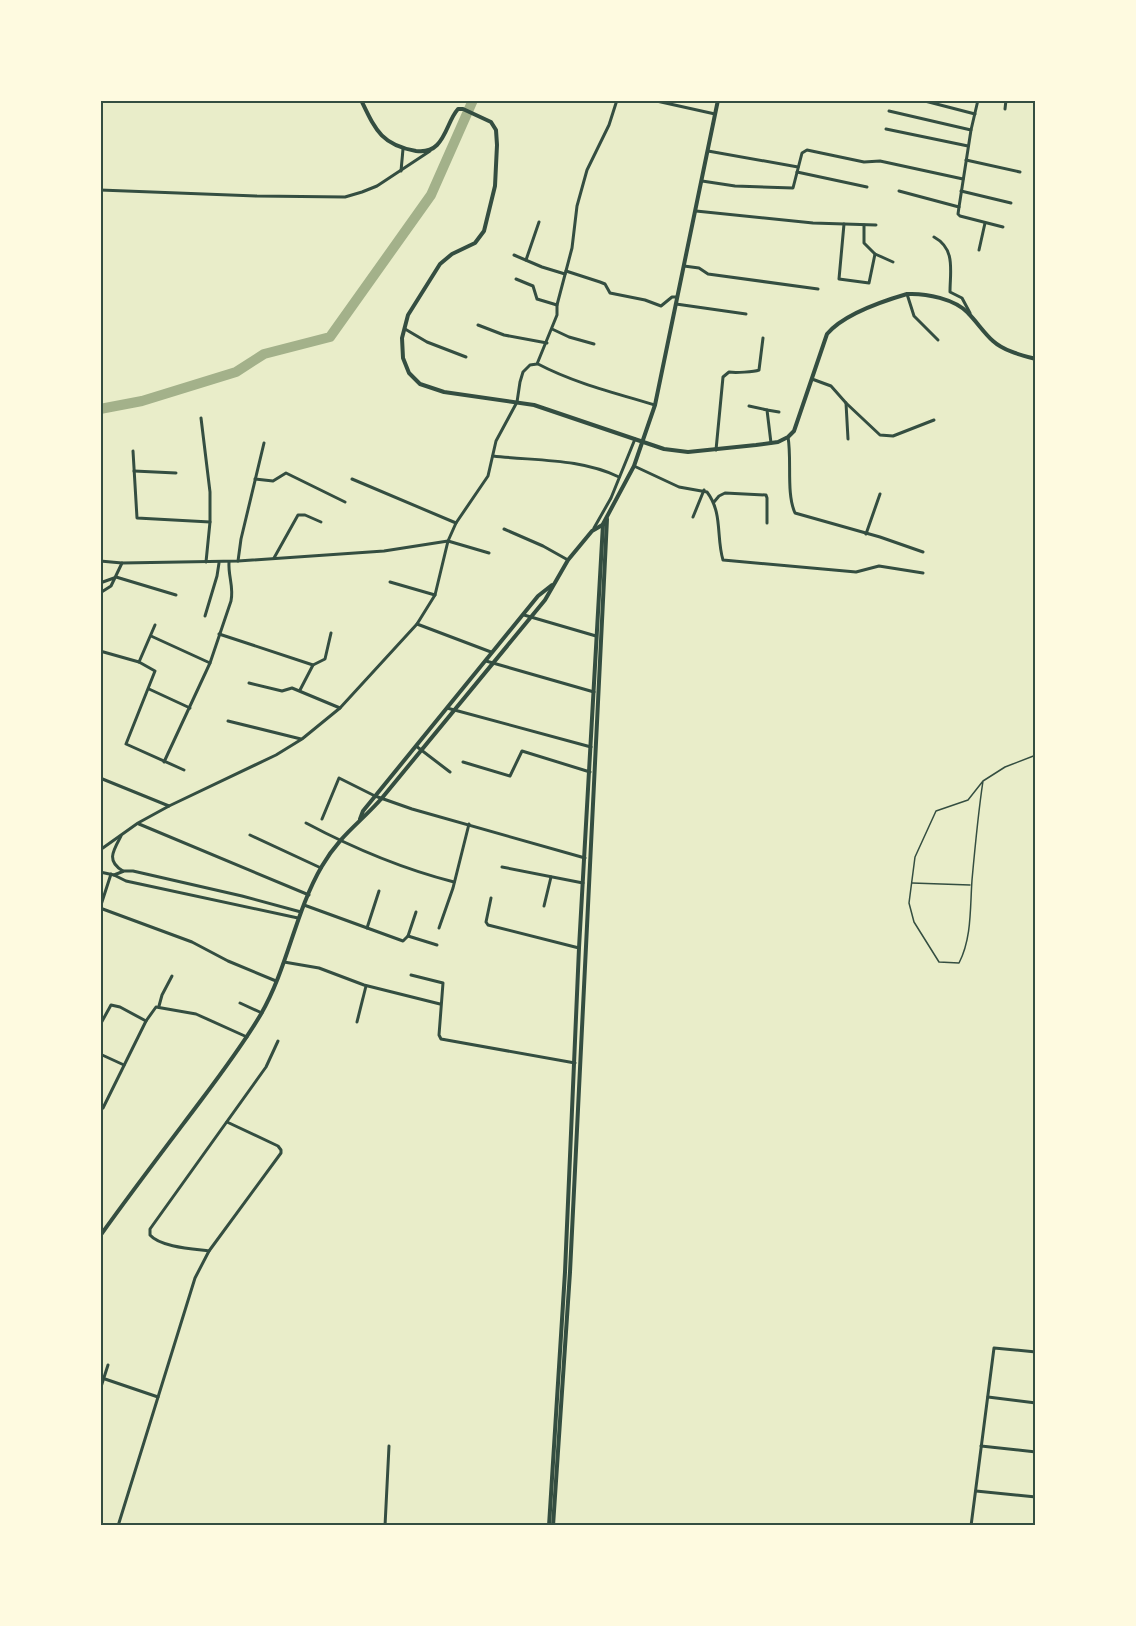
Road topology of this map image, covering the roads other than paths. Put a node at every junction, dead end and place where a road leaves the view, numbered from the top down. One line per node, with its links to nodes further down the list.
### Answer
1 (361, 100): 15 (street)
2 (617, 100): 45 (street)
3 (652, 100): 10 (street)
4 (718, 100): 10 (street)
5 (921, 100): 11 (street)
6 (978, 100): 11 (street)
7 (1006, 100): 8 (street)
8 (1005, 109)
9 (889, 111): 13 (street)
10 (715, 114): 17 (street)
11 (975, 114): 13 (street)
12 (885, 129): 14 (street)
13 (971, 130): 14 (street)
14 (968, 146): 18 (street)
15 (403, 149): 16 (street); 20 (street)
16 (431, 150): 20 (street); 55 (street)
17 (708, 151): 19 (street); 24 (street)
18 (966, 160): 22 (street); 23 (street)
19 (798, 168): 21 (street); 23 (street)
20 (401, 171): 26 (street)
21 (797, 172): 24 (street); 25 (street)
22 (1020, 172)
23 (963, 179): 28 (street)
24 (702, 181): 31 (street)
25 (867, 187)
26 (100, 190)
27 (899, 191): 30 (street)
28 (961, 191): 29 (street); 30 (street)
29 (1011, 203)
30 (959, 207): 33 (street)
31 (696, 211): 34 (street); 44 (street)
32 (539, 222): 42 (street)
33 (985, 223): 37 (street); 39 (street)
34 (844, 224): 35 (street); 40 (street)
35 (864, 225): 36 (street); 40 (street)
36 (876, 225)
37 (1003, 227)
38 (934, 237): 53 (street)
39 (979, 250)
40 (875, 254): 43 (street)
41 (514, 255): 42 (street)
42 (526, 260): 45 (street)
43 (892, 262)
44 (684, 266): 47 (street); 49 (street)
45 (565, 272): 49 (street); 51 (street)
46 (516, 279): 51 (street)
47 (818, 289)
48 (908, 294): 53 (street); 58 (street); 64 (street)
49 (677, 297): 50 (street)
50 (676, 304): 52 (street); 67 (street)
51 (557, 306): 56 (street)
52 (746, 314)
53 (970, 315): 62 (street)
54 (478, 325): 59 (street)
55 (404, 329): 61 (street); 65 (street)
56 (552, 329): 59 (street); 60 (street)
57 (763, 338): 79 (street)
58 (938, 340)
59 (547, 343): 63 (street)
60 (594, 344)
61 (466, 357)
62 (1035, 359)
63 (537, 364): 65 (street); 67 (street)
64 (812, 379): 66 (street); 73 (street)
65 (517, 402): 74 (street); 81 (street)
66 (846, 403): 72 (street); 75 (street)
67 (655, 405): 76 (street)
68 (749, 406): 69 (street)
69 (767, 410): 70 (street); 78 (street)
70 (779, 412)
71 (201, 418): 93 (street)
72 (934, 420)
73 (788, 437): 78 (street); 100 (street)
74 (635, 439): 76 (street); 85 (street)
75 (848, 440)
76 (643, 442): 79 (street); 82 (street)
77 (264, 443): 86 (street)
78 (771, 443): 79 (street)
79 (716, 450)
80 (133, 451): 83 (street)
81 (493, 456): 85 (street); 95 (street)
82 (634, 466): 88 (street); 97 (street)
83 (134, 471): 84 (street); 93 (street)
84 (176, 473)
85 (619, 477): 99 (street)
86 (255, 479): 90 (street); 107 (street)
87 (352, 479): 95 (street)
88 (704, 490): 91 (street); 92 (street)
89 (880, 494): 100 (street)
90 (345, 502)
91 (714, 502): 96 (street); 112 (street)
92 (693, 517)
93 (210, 522): 108 (street)
94 (321, 522): 104 (street)
95 (456, 523): 101 (street)
96 (767, 523)
97 (605, 524): 99 (street); 128 (street); 229 (street)
98 (504, 529): 105 (street)
99 (593, 530): 105 (street)
100 (866, 534): 103 (street)
101 (448, 541): 102 (street); 104 (street); 119 (street)
102 (489, 552)
103 (923, 552)
104 (274, 558): 107 (street)
105 (568, 560): 116 (street)
106 (100, 561): 111 (street)
107 (238, 561): 110 (street)
108 (206, 562): 109 (street); 111 (street)
109 (219, 562): 110 (street); 121 (street)
110 (229, 562): 126 (street)
111 (122, 563): 113 (street)
112 (923, 573)
113 (116, 577): 115 (street); 117 (street); 118 (street)
114 (390, 582): 119 (street)
115 (100, 583)
116 (553, 584): 120 (street); 122 (street)
117 (100, 593)
118 (176, 594)
119 (435, 595): 123 (street)
120 (524, 615): 122 (street); 130 (street)
121 (205, 616)
122 (531, 617): 128 (street); 134 (street)
123 (417, 624): 130 (street); 141 (street)
124 (155, 625): 127 (street)
125 (331, 633): 135 (street)
126 (219, 634): 133 (street); 135 (street)
127 (151, 636): 132 (street); 133 (street)
128 (598, 637): 139 (street)
129 (100, 651): 132 (street)
130 (492, 653): 131 (street)
131 (486, 660): 134 (street); 142 (street)
132 (139, 662): 137 (street)
133 (210, 663): 140 (street)
134 (493, 663): 139 (street); 143 (street)
135 (313, 665): 138 (street)
136 (249, 683): 138 (street)
137 (149, 689): 140 (street); 150 (street)
138 (300, 691): 141 (street)
139 (594, 692): 147 (street)
140 (190, 708): 150 (street)
141 (340, 708): 145 (street)
142 (447, 708): 143 (street); 146 (street)
143 (455, 710): 147 (street); 148 (street)
144 (228, 721): 145 (street)
145 (302, 739): 159 (street)
146 (417, 746): 148 (street); 157 (street)
147 (591, 747): 154 (street)
148 (422, 750): 153 (street); 158 (street)
149 (1035, 755): 156 (lane)
150 (164, 762): 152 (street)
151 (463, 762): 154 (street)
152 (184, 770)
153 (450, 772)
154 (590, 772): 169 (street)
155 (100, 778): 159 (street)
156 (983, 781): 178 (lane); 179 (lane)
157 (375, 796): 158 (street); 160 (street); 161 (street)
158 (382, 798): 161 (street); 164 (street)
159 (169, 806): 163 (street)
160 (322, 819)
161 (360, 819): 167 (street)
162 (306, 823): 167 (street)
163 (138, 824): 165 (street); 181 (street)
164 (469, 824): 169 (street); 176 (street)
165 (122, 835): 168 (street); 172 (street)
166 (250, 835): 171 (street)
167 (339, 840): 171 (street); 176 (street)
168 (100, 850)
169 (585, 858): 177 (street)
170 (502, 867): 175 (street)
171 (321, 868): 181 (street)
172 (124, 871): 174 (street); 186 (street)
173 (100, 872): 174 (street)
174 (112, 874): 185 (street); 188 (street)
175 (551, 877): 177 (street); 184 (street)
176 (454, 882): 190 (street)
177 (583, 883): 193 (street)
178 (911, 883): 179 (lane); 179 (lane)
179 (972, 885)
180 (379, 891): 189 (street)
181 (309, 895): 183 (street)
182 (491, 898): 193 (street)
183 (304, 905): 186 (street); 189 (street)
184 (544, 906)
185 (100, 908): 197 (street)
186 (301, 912): 188 (street)
187 (416, 912): 191 (street)
188 (298, 918): 194 (street)
189 (367, 928): 191 (street)
190 (439, 928)
191 (408, 936): 192 (street)
192 (437, 945)
193 (579, 948): 209 (street)
194 (284, 962): 197 (street); 198 (street)
195 (411, 975): 200 (street)
196 (172, 976): 201 (street)
197 (277, 981): 202 (street)
198 (366, 986): 200 (street); 204 (street)
199 (240, 1003): 202 (street)
200 (440, 1004): 209 (street)
201 (159, 1006): 203 (street); 206 (street)
202 (262, 1013): 206 (street)
203 (146, 1021): 205 (street); 210 (street)
204 (357, 1022)
205 (100, 1024)
206 (248, 1037): 213 (street)
207 (279, 1041): 212 (street)
208 (100, 1054): 210 (street)
209 (575, 1063): 229 (street)
210 (124, 1065): 211 (street)
211 (103, 1108)
212 (226, 1122): 214 (street); 214 (street)
213 (100, 1236)
214 (209, 1251): 219 (street)
215 (1035, 1352): 220 (street)
216 (108, 1365): 217 (street)
217 (105, 1379): 218 (street); 219 (street)
218 (100, 1390)
219 (158, 1397): 227 (street)
220 (988, 1397): 221 (street); 223 (street)
221 (1035, 1403)
222 (389, 1446): 228 (street)
223 (981, 1446): 224 (street); 225 (street)
224 (1035, 1452)
225 (976, 1491): 226 (street); 230 (street)
226 (1035, 1497)
227 (118, 1526)
228 (385, 1526)
229 (551, 1526)
230 (971, 1526)

